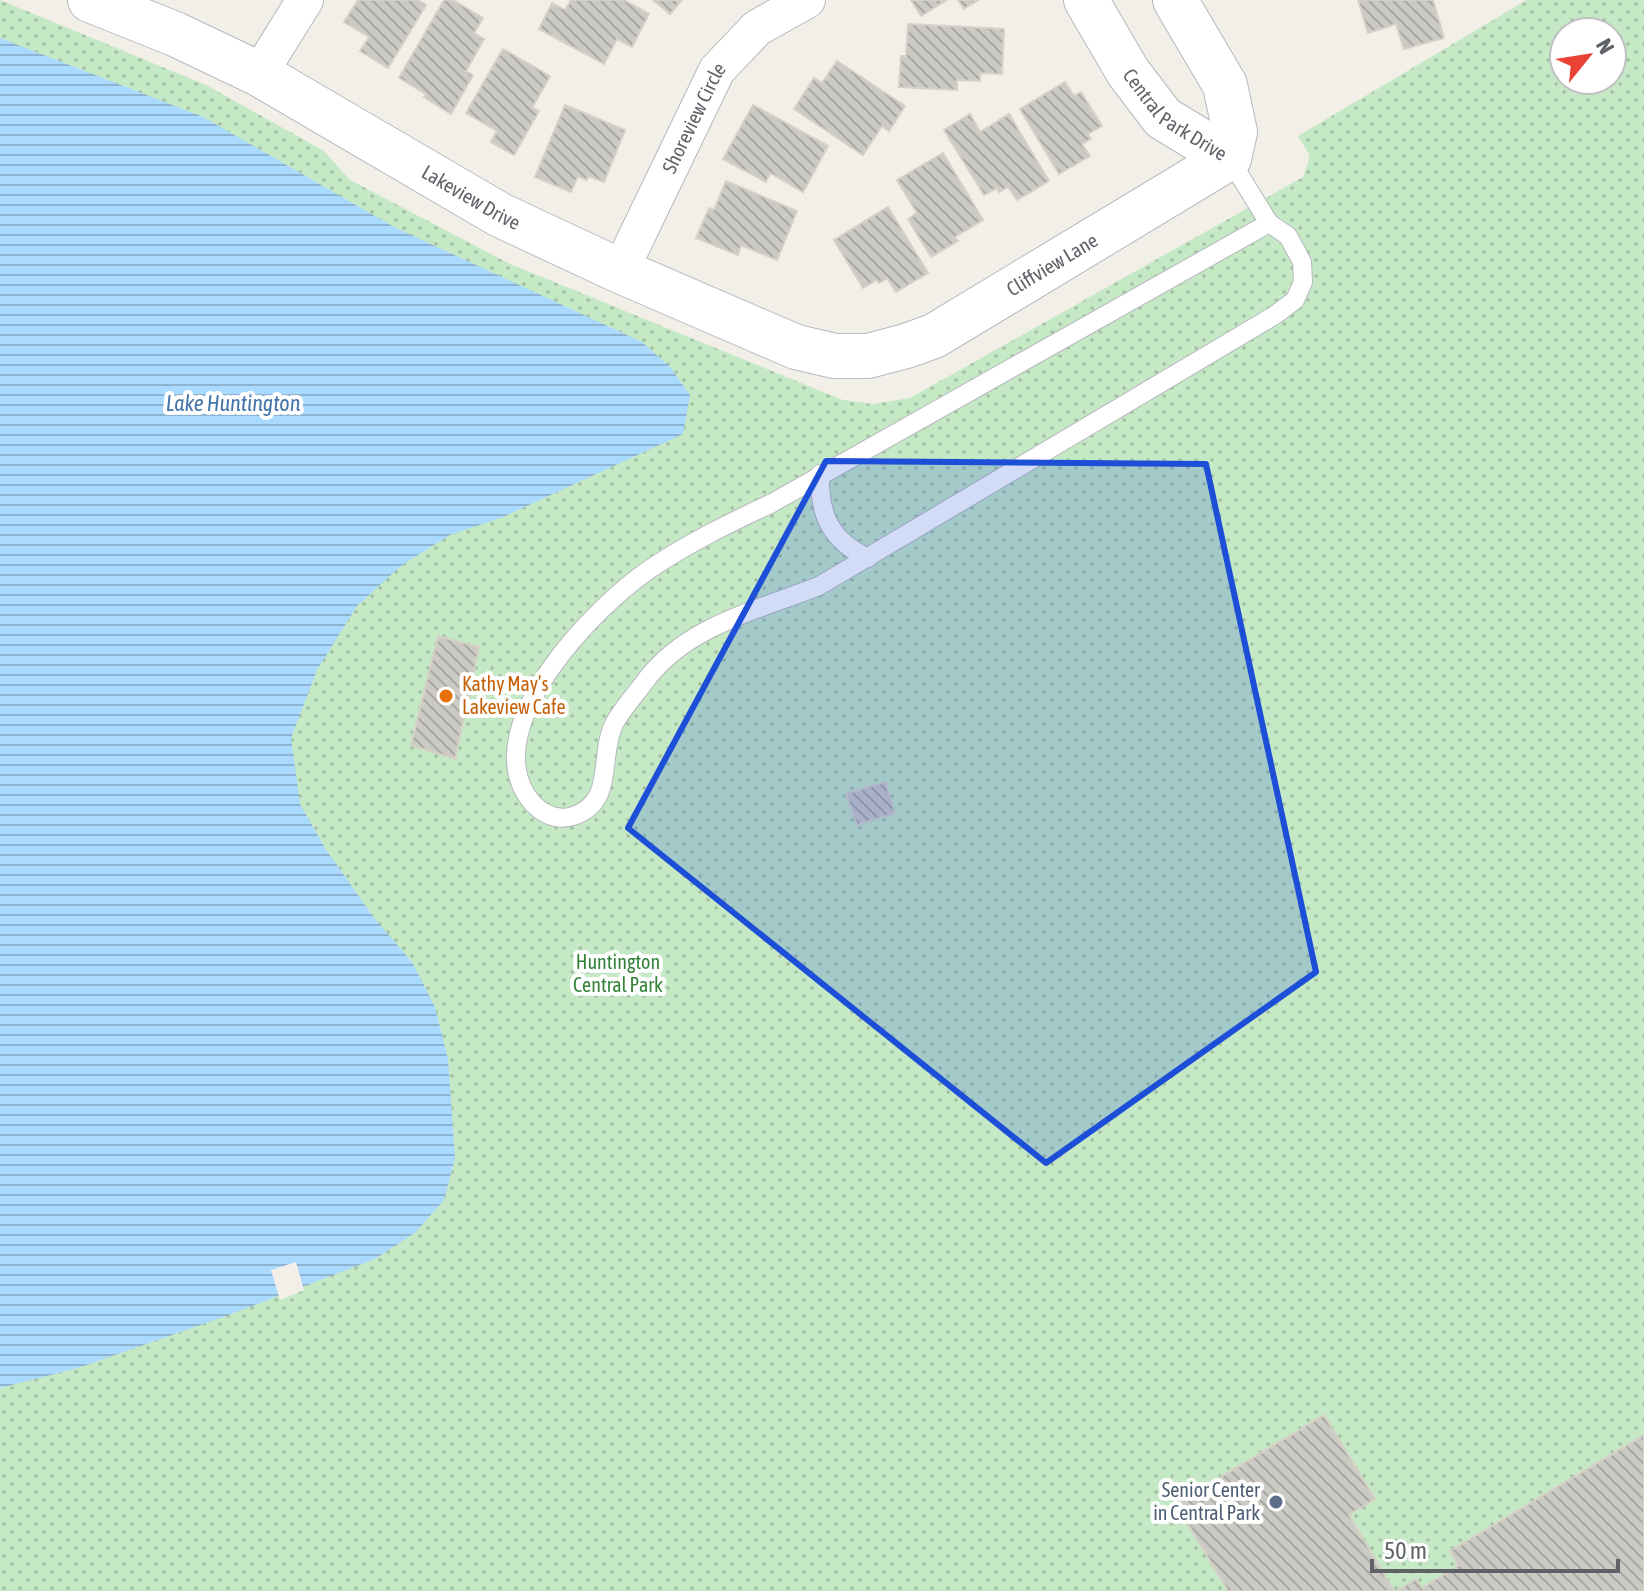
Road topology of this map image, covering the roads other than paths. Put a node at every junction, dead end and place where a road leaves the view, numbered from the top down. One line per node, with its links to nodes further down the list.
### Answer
1 (90, 0): 6 (street, Lakeview Drive)
2 (305, 0): 6 (street)
3 (807, 0): 11 (street, Shoreview Circle)
4 (1086, 0): 7 (street, Central Park Drive)
5 (1175, 0): 8 (street, Central Park Drive)
6 (259, 74): 11 (street, Lakeview Drive)
7 (1163, 118): 8 (street, Central Park Drive); 9 (street)
8 (1229, 158): 9 (street, Cliffview Lane); 10 (lane)
9 (1159, 202): 12 (street, Cliffview Lane)
10 (1269, 223): 13 (lane); 14 (lane)
11 (620, 271): 12 (street, Lakeview Drive)
12 (868, 356)
13 (820, 474): 14 (lane); 14 (lane)
14 (868, 558)

